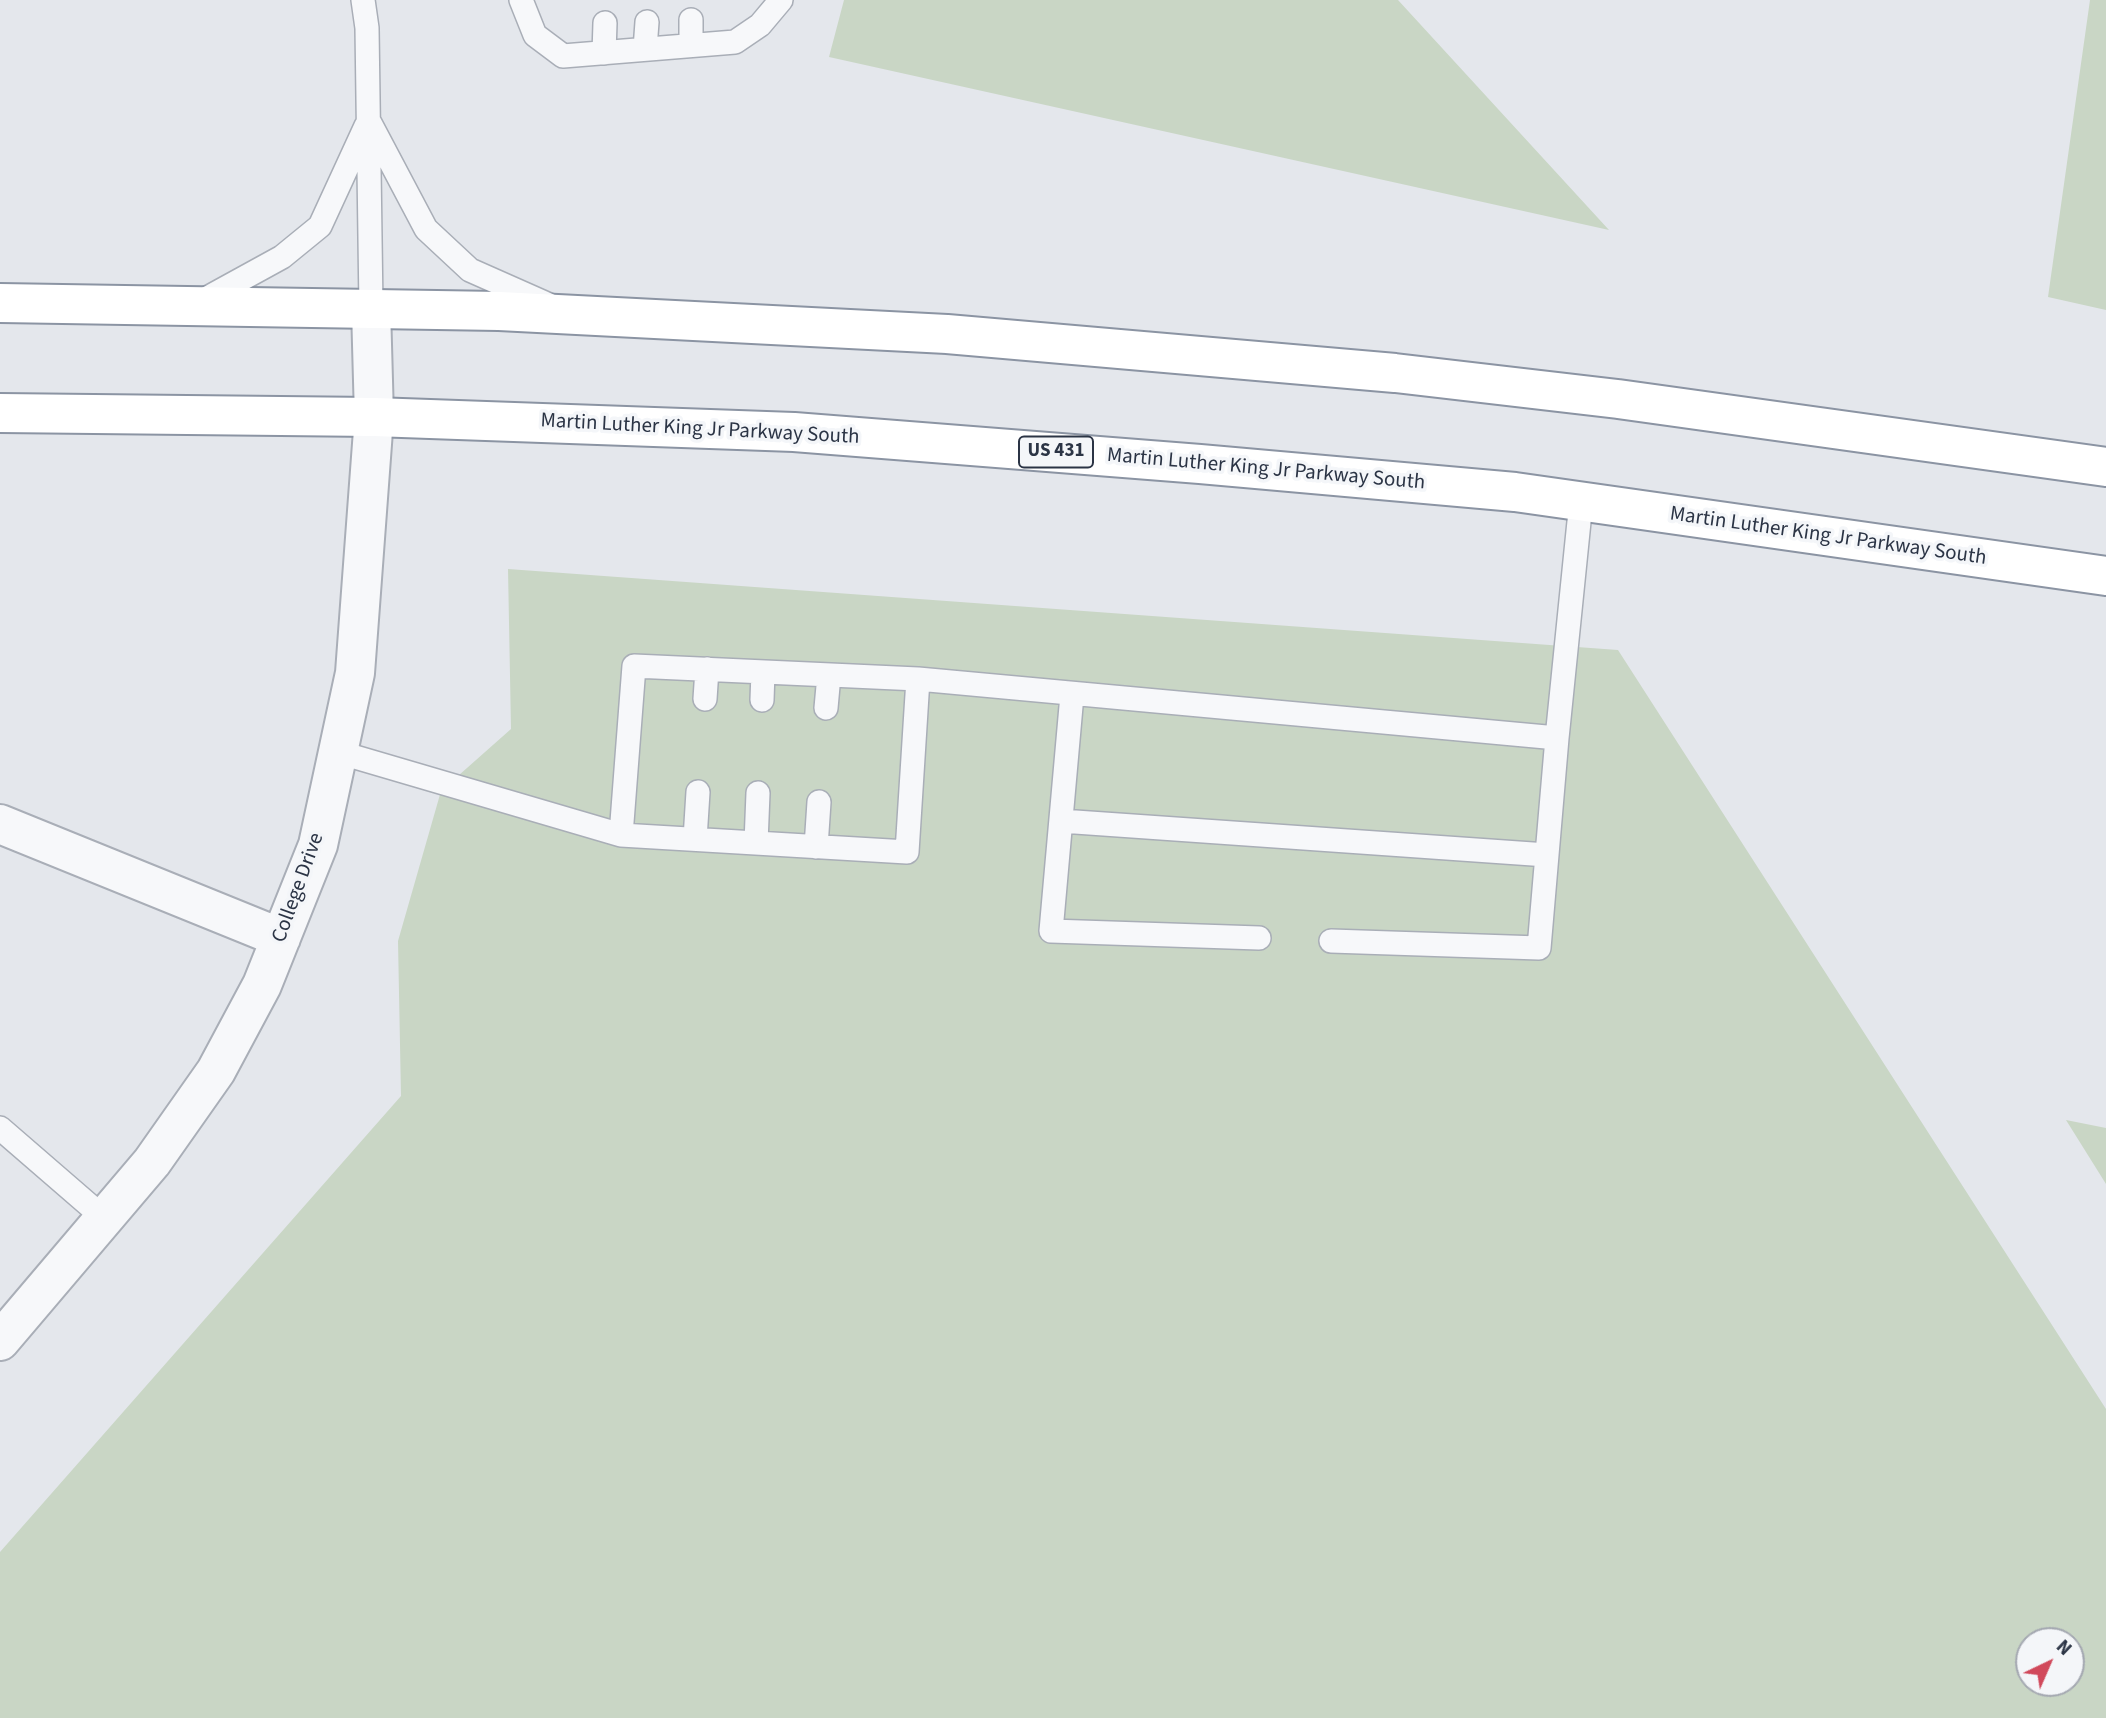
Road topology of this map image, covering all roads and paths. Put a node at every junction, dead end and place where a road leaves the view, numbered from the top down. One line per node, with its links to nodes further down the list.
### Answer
1 (363, 0): 10 (lane)
2 (521, 0): 9 (lane)
3 (781, 0): 7 (lane)
4 (691, 20): 7 (lane)
5 (647, 22): 8 (lane)
6 (605, 23): 9 (lane)
7 (691, 45): 8 (lane)
8 (645, 49): 9 (lane)
9 (604, 52)
10 (369, 120): 12 (lane); 13 (lane); 14 (lane)
11 (0, 303): 12 (highway)
12 (194, 305): 13 (highway)
13 (371, 308): 14 (highway); 16 (street, College Drive)
14 (570, 314): 17 (highway)
15 (0, 413): 16 (highway, Martin Luther King Jr Parkway South / US 431)
16 (374, 417): 18 (highway, Martin Luther King Jr Parkway South / US 431); 29 (street, College Drive)
17 (2106, 467)
18 (1581, 502): 19 (highway, Martin Luther King Jr Parkway South / US 431); 28 (lane)
19 (2106, 576)
20 (707, 669): 21 (lane); 25 (lane); 35 (lane)
21 (763, 672): 22 (lane); 26 (lane)
22 (829, 675): 23 (lane); 27 (lane)
23 (918, 679): 24 (lane); 38 (lane)
24 (1072, 695): 28 (lane); 33 (lane)
25 (705, 699)
26 (762, 700)
27 (826, 708)
28 (1557, 738): 39 (lane)
29 (338, 752): 35 (lane); 40 (street, College Drive)
30 (698, 792): 36 (lane)
31 (758, 793): 37 (lane)
32 (819, 802): 38 (lane)
33 (1061, 821): 39 (lane); 41 (lane)
34 (0, 824): 40 (street)
35 (621, 835): 36 (lane)
36 (695, 839): 37 (lane)
37 (756, 843): 38 (lane)
38 (816, 847)
39 (1547, 855): 42 (lane)
40 (281, 938): 44 (street, College Drive)
41 (1259, 939)
42 (1331, 941)
43 (0, 1128): 44 (lane)
44 (104, 1218): 45 (street, College Drive)
45 (0, 1341)

